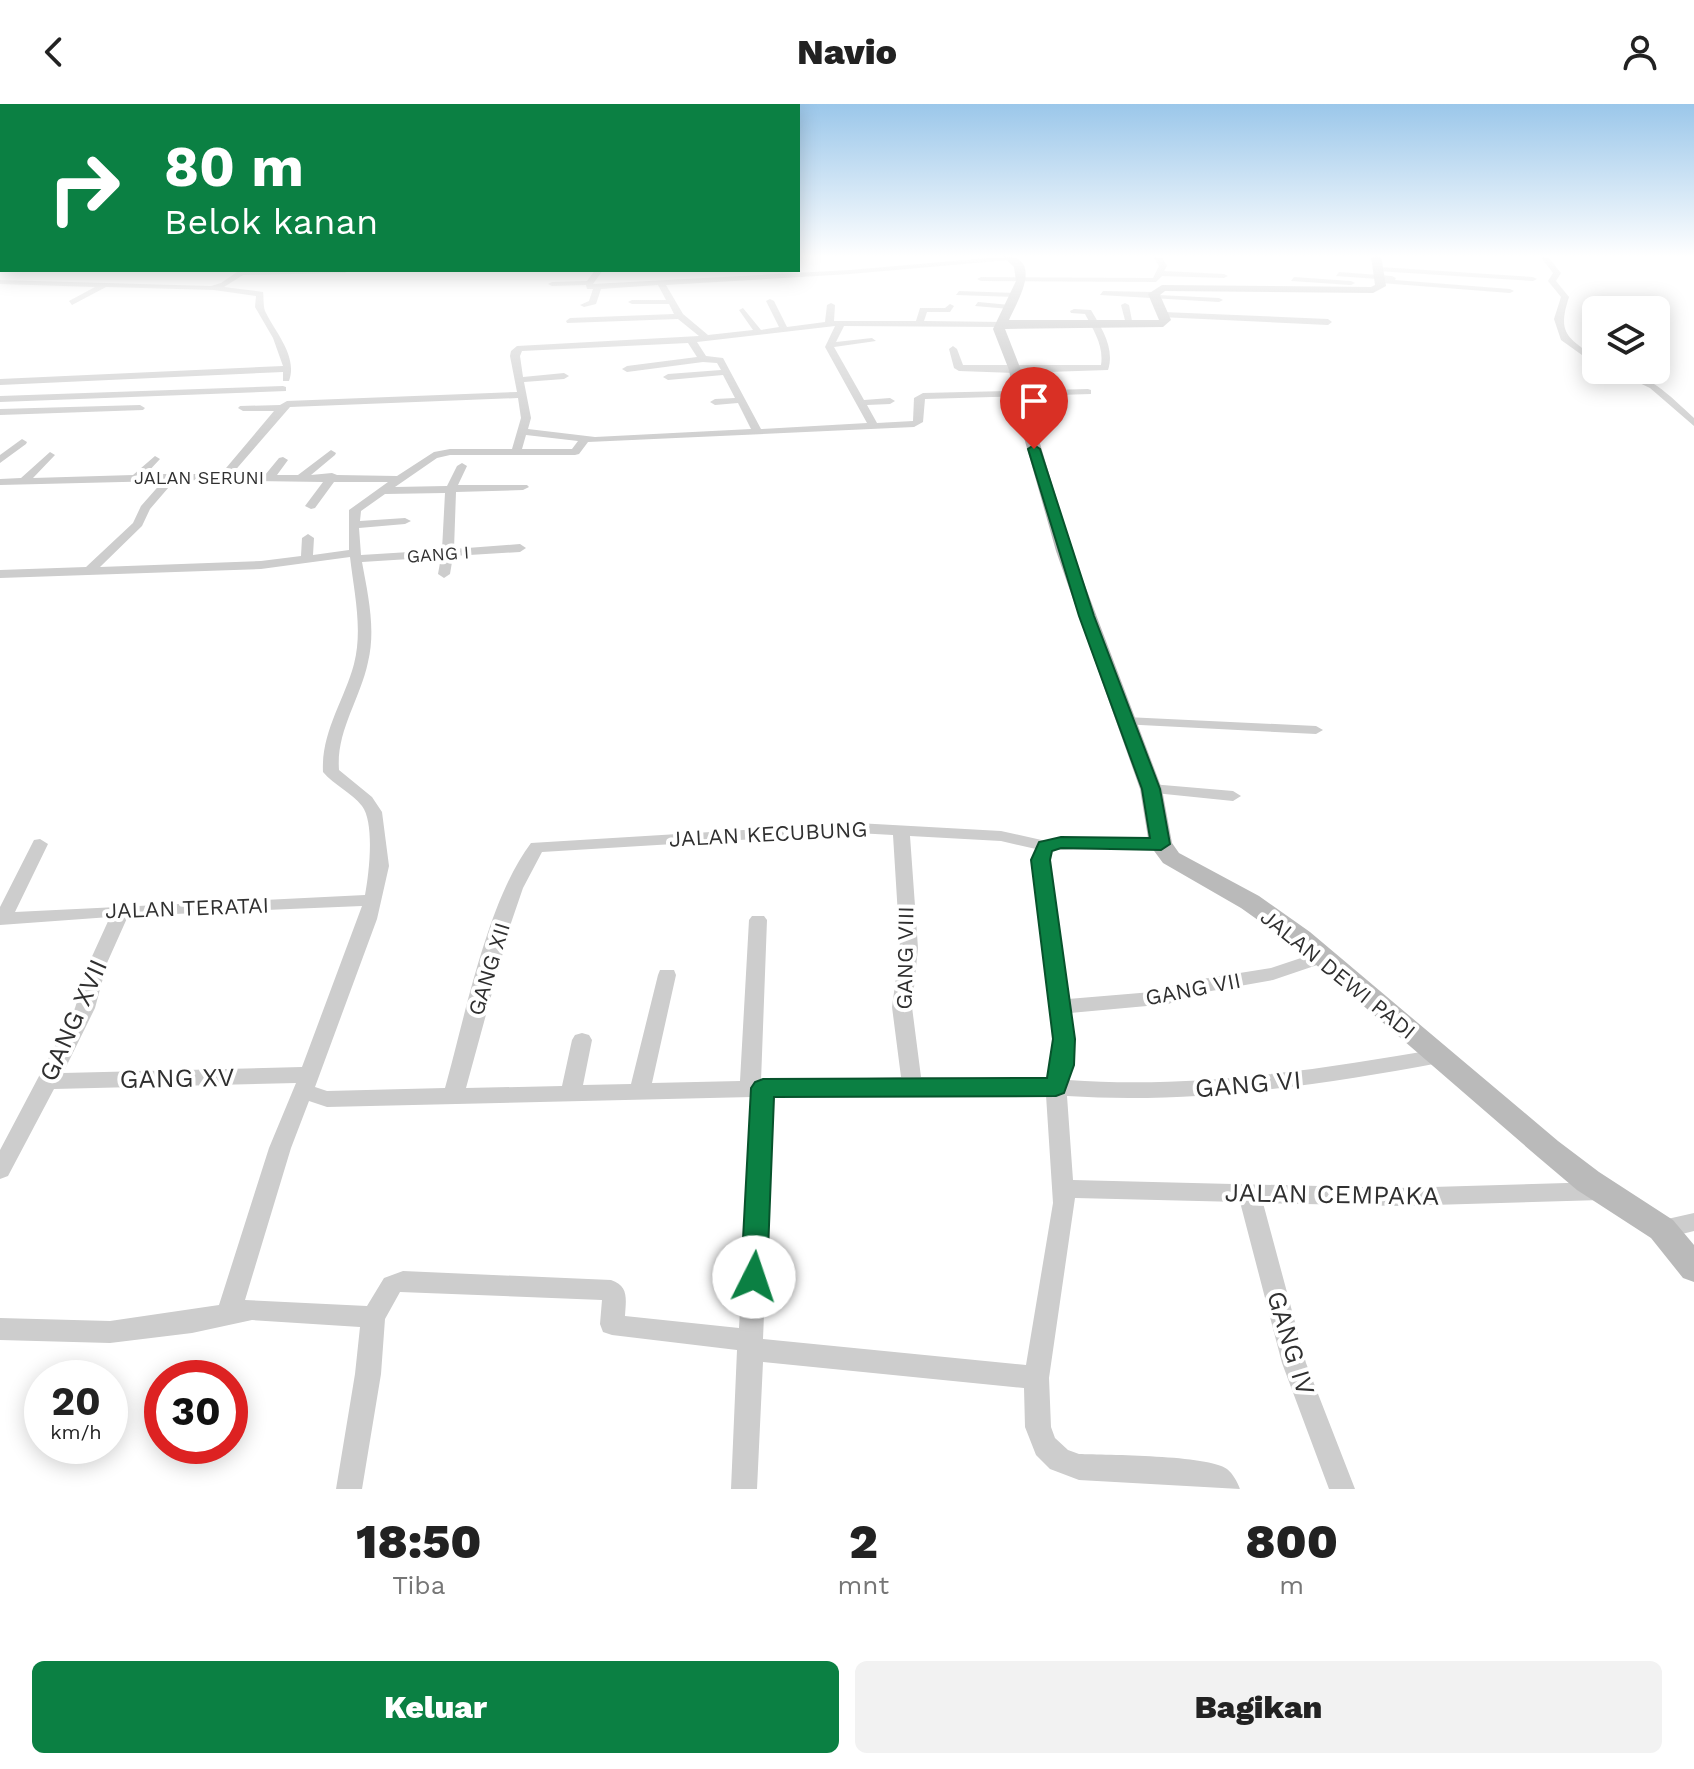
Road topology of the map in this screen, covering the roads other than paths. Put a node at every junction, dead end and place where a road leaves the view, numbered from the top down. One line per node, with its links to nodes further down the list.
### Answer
1 (267, 321): 38 (street)
2 (570, 321): 3 (street)
3 (578, 321)
4 (685, 321): 27 (street)
5 (750, 321): 25 (street)
6 (780, 321): 24 (street)
7 (829, 321): 18 (street)
8 (1003, 321): 19 (street)
9 (1092, 321): 20 (street)
10 (1129, 321): 21 (street)
11 (1133, 321): 21 (street)
12 (1206, 321): 23 (street)
13 (1298, 321): 16 (street)
14 (1559, 321): 34 (street)
15 (920, 322): 17 (street); 19 (street)
16 (1328, 322)
17 (841, 323): 18 (street); 32 (street)
18 (829, 324): 24 (street)
19 (1001, 324): 20 (street); 37 (street)
20 (1094, 324): 21 (street); 37 (street)
21 (1130, 324)
22 (588, 326): 30 (street)
23 (1215, 326)
24 (784, 329): 25 (street)
25 (758, 332): 27 (street)
26 (538, 334): 31 (street)
27 (706, 338): 28 (street)
28 (691, 340): 30 (street); 35 (street)
29 (872, 341): 32 (street)
30 (595, 344): 31 (street)
31 (545, 345): 42 (street)
32 (829, 345): 57 (street)
33 (953, 349): 37 (street)
34 (1582, 352)
35 (703, 359): 36 (street); 39 (street)
36 (627, 369)
37 (1014, 369): 51 (street)
38 (288, 373): 43 (street); 46 (street); 48 (street)
39 (729, 375): 41 (street); 44 (street); 54 (street)
40 (564, 376): 42 (street)
41 (668, 377)
42 (519, 380): 49 (street)
43 (0, 382)
44 (683, 382)
45 (471, 383): 50 (street)
46 (133, 384)
47 (1648, 384): 63 (street)
48 (283, 389): 53 (street); 58 (street)
49 (520, 395): 50 (street); 66 (street)
50 (474, 397): 58 (street)
51 (1022, 397): 52 (street); 64 (street); 104 (street)
52 (1087, 398)
53 (0, 399)
54 (743, 400): 56 (street); 65 (street)
55 (890, 401): 57 (street)
56 (715, 402)
57 (859, 403): 64 (street)
58 (282, 406): 60 (street); 80 (street)
59 (140, 408): 61 (street)
60 (243, 408)
61 (0, 412)
62 (678, 419): 67 (street)
63 (1694, 423)
64 (873, 425): 65 (street)
65 (757, 430): 67 (street)
66 (523, 432): 68 (street); 70 (street)
67 (679, 433): 68 (street)
68 (584, 440): 70 (street)
69 (22, 442): 74 (street)
70 (516, 452): 84 (street)
71 (331, 453): 82 (street)
72 (50, 455): 85 (street)
73 (155, 459): 83 (street)
74 (0, 460)
75 (283, 460): 81 (street)
76 (462, 466): 90 (street)
77 (497, 475): 88 (street)
78 (332, 476): 82 (street, JALAN SERUNI); 84 (street, JALAN SERUNI); 93 (street)
79 (172, 477): 80 (street, JALAN SERUNI); 83 (street, JALAN SERUNI); 101 (street)
80 (224, 477): 81 (street, JALAN SERUNI)
81 (269, 477): 82 (street, JALAN SERUNI)
82 (302, 477)
83 (136, 478): 86 (street, JALAN SERUNI)
84 (398, 479): 91 (street)
85 (24, 481): 86 (street, JALAN SERUNI); 87 (street, JALAN SERUNI)
86 (38, 481): 92 (street)
87 (0, 482)
88 (490, 487): 89 (street); 90 (street)
89 (523, 487)
90 (449, 489): 91 (street); 98 (street)
91 (379, 491): 95 (street)
92 (15, 497)
93 (311, 506)
94 (405, 521): 95 (street)
95 (353, 525): 99 (street)
96 (308, 538): 100 (street)
97 (520, 548): 98 (street, GANG I)
98 (450, 553): 99 (street, GANG I); 103 (street)
99 (355, 556): 100 (street, GANG I); 113 (street)
100 (307, 558): 101 (street, GANG I)
101 (91, 569): 102 (street, GANG I)
102 (0, 574)
103 (444, 574)
104 (1126, 721): 105 (street); 106 (street)
105 (1316, 730)
106 (1151, 789): 107 (street); 110 (street)
107 (1233, 796)
108 (901, 831): 111 (street, JALAN KECUBUNG); 112 (street, JALAN KECUBUNG); 124 (street, GANG VIII)
109 (40, 844): 115 (street)
110 (1161, 844): 111 (street, JALAN KECUBUNG); 117 (street, JALAN DEWI PADI)
111 (1046, 846): 119 (street)
112 (537, 847): 129 (street, GANG XII)
113 (374, 900): 114 (street, JALAN TERATAI); 123 (street)
114 (122, 911): 115 (street, JALAN TERATAI); 122 (street, GANG XVII)
115 (2, 919)
116 (758, 920): 126 (street)
117 (1322, 957): 119 (street, GANG VII); 121 (street, JALAN DEWI PADI)
118 (667, 975): 127 (street)
119 (1060, 1007): 125 (street)
120 (582, 1040): 128 (street)
121 (1439, 1056): 125 (street, GANG VI); 132 (street, JALAN DEWI PADI)
122 (48, 1081): 123 (street, GANG XV); 130 (street, GANG XVII)
123 (305, 1083): 129 (street, GANG XV); 137 (street)
124 (912, 1085): 125 (street, GANG VI); 126 (street, GANG VI)
125 (1056, 1087): 131 (street)
126 (757, 1088): 127 (street, GANG VI); 140 (street)
127 (640, 1090): 128 (street, GANG XV)
128 (571, 1092): 129 (street, GANG XV)
129 (454, 1095)
130 (0, 1170)
131 (1063, 1189): 133 (street, JALAN CEMPAKA); 141 (street)
132 (1602, 1191): 133 (street, JALAN CEMPAKA); 135 (street, JALAN DEWI PADI)
133 (1249, 1194): 145 (street, GANG IV)
134 (1694, 1222): 135 (street)
135 (1662, 1229): 136 (street, JALAN DEWI PADI)
136 (1694, 1268)
137 (229, 1313): 138 (street); 139 (street)
138 (373, 1317): 140 (street); 142 (street)
139 (0, 1329)
140 (749, 1344): 141 (street); 143 (street)
141 (1036, 1378): 144 (street)
142 (349, 1489)
143 (744, 1489)
144 (1227, 1489)
145 (1342, 1489)

